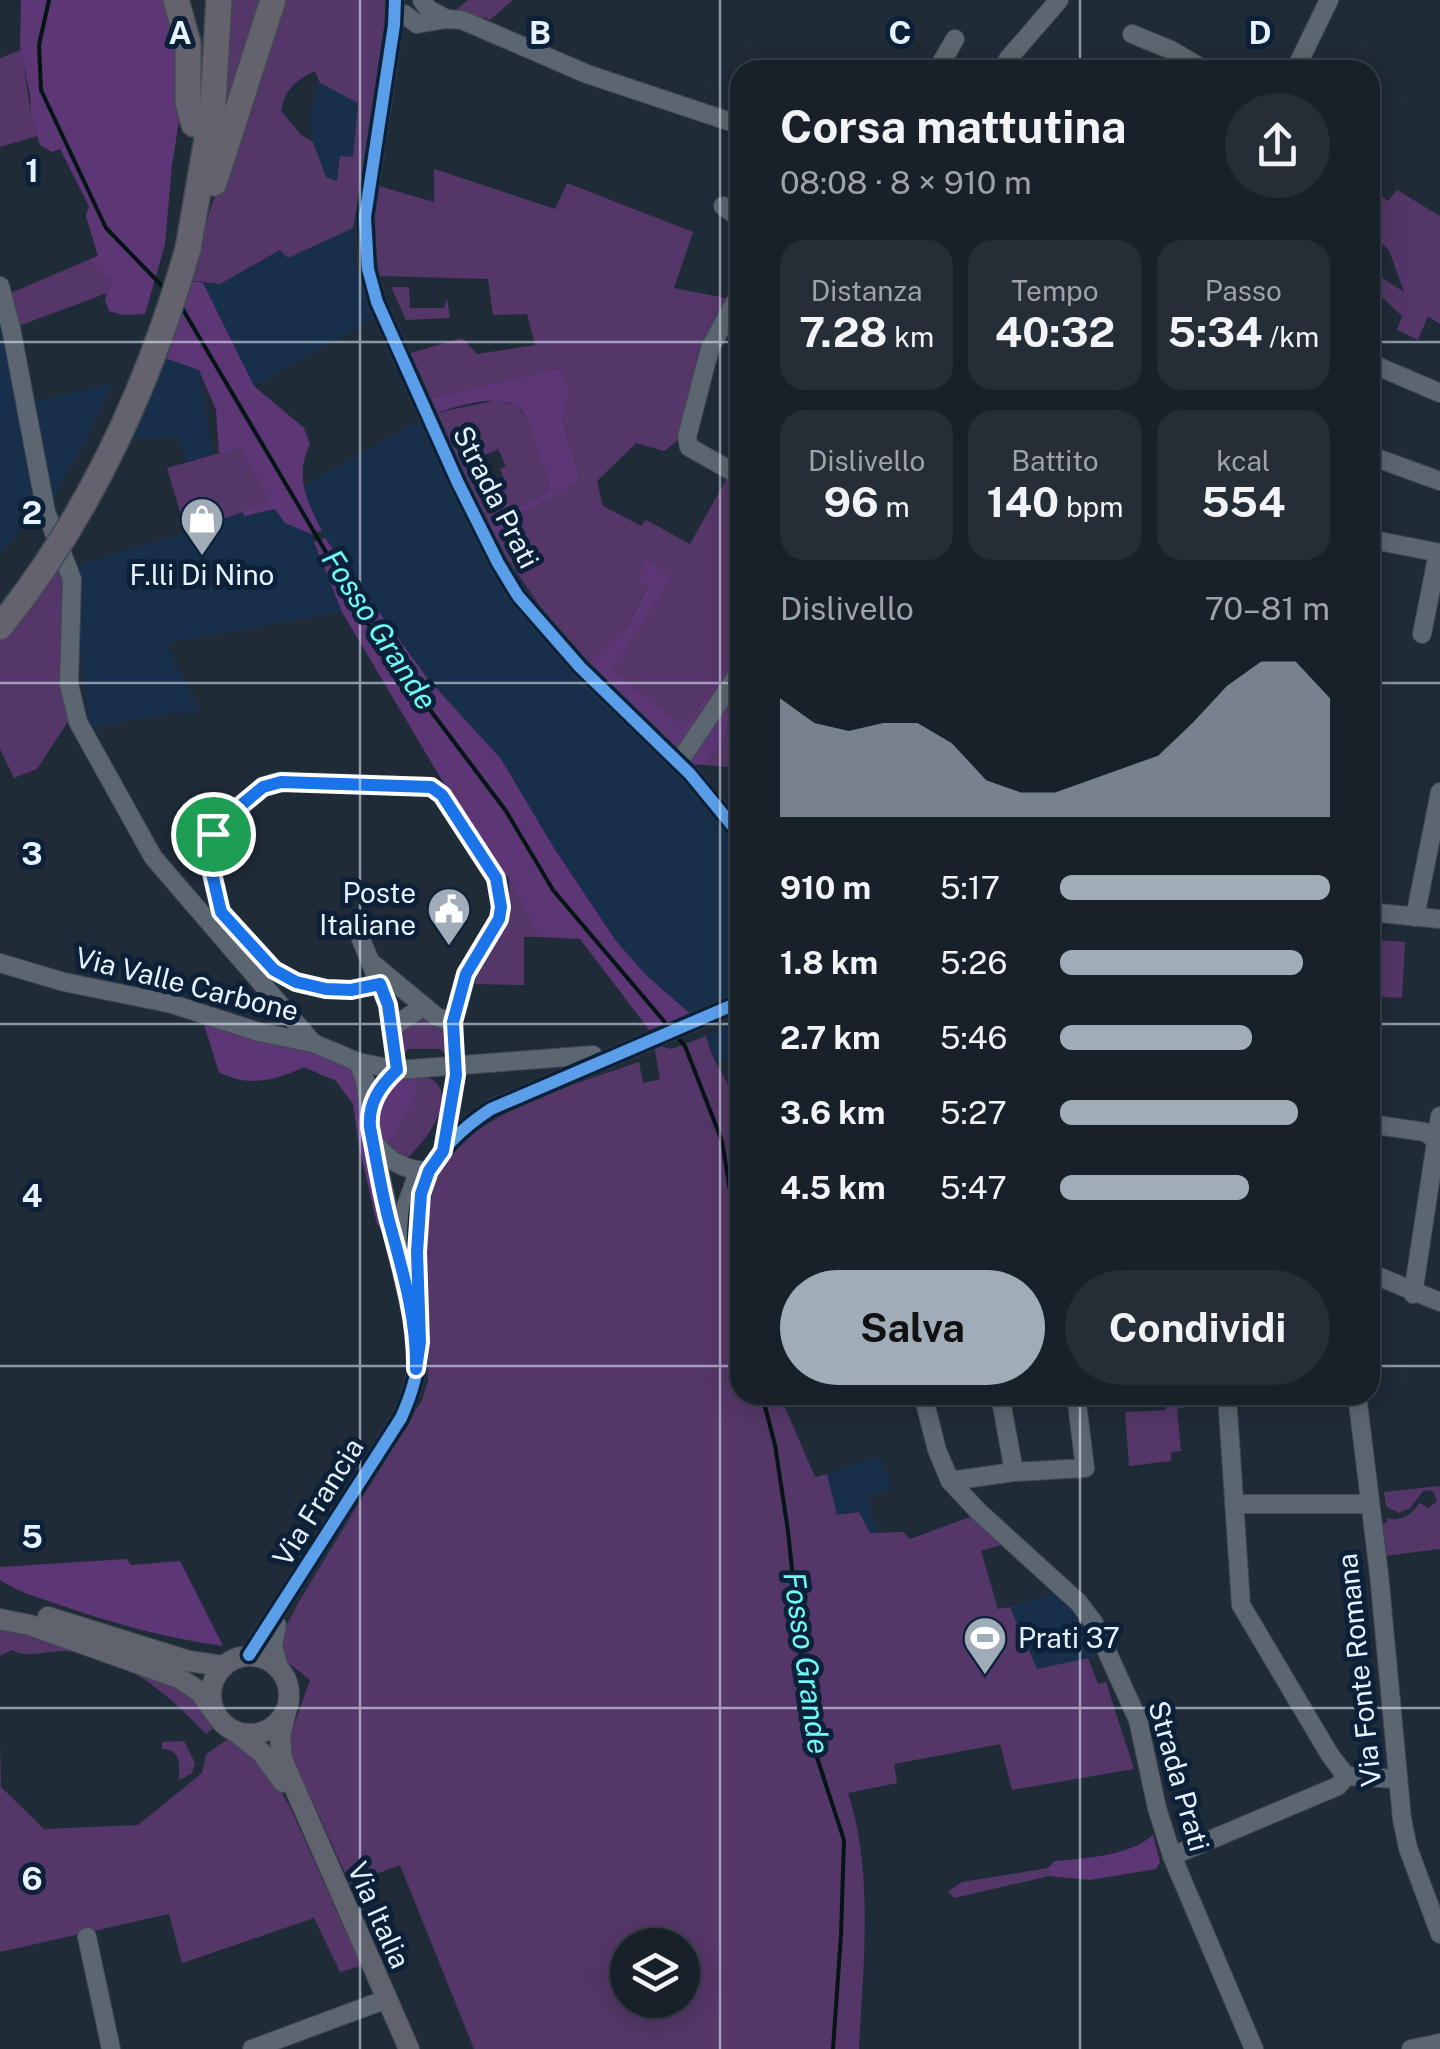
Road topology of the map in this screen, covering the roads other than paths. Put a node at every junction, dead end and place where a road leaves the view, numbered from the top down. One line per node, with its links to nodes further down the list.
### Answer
1 (176, 0): 19 (highway)
2 (204, 0): 19 (highway)
3 (220, 0): 22 (highway)
4 (274, 0): 22 (highway)
5 (422, 0): 9 (street)
6 (1059, 0): 14 (street)
7 (1329, 0): 16 (street)
8 (400, 4): 9 (street); 11 (street, Strada Prati); 17 (street, Strada Prati)
9 (446, 19): 11 (street); 18 (street)
10 (1132, 34): 15 (street)
11 (401, 36): 17 (street, Strada Prati)
12 (955, 39): 13 (street)
13 (943, 60)
14 (1010, 60)
15 (1188, 60)
16 (1301, 60)
17 (382, 107): 37 (street, Strada Prati)
18 (730, 122)
19 (194, 124): 23 (highway)
20 (724, 206): 21 (street)
21 (730, 210)
22 (194, 217): 23 (highway)
23 (181, 248): 33 (highway); 34 (highway, bridge)
24 (0, 286): 51 (street)
25 (730, 312): 29 (street)
26 (1380, 367): 27 (street)
27 (1440, 393)
28 (1380, 460): 30 (street)
29 (730, 471)
30 (1440, 481)
31 (1380, 541): 32 (street)
32 (1439, 553): 35 (street)
33 (0, 601)
34 (0, 627)
35 (1422, 634)
36 (730, 685): 37 (street)
37 (680, 762): 39 (street, Strada Prati)
38 (1440, 792): 41 (street)
39 (730, 823)
40 (1380, 913): 41 (street)
41 (1415, 917): 42 (street)
42 (1440, 919)
43 (358, 932): 44 (street)
44 (370, 962): 46 (street); 47 (street)
45 (0, 963): 51 (street, Via Valle Carbone)
46 (380, 984): 49 (street, Via Francia); 50 (street)
47 (424, 1006): 49 (street); 50 (street)
48 (730, 1006): 52 (street, Via Francia)
49 (453, 1022): 54 (street, Via Francia)
50 (391, 1028): 56 (street)
51 (314, 1043): 53 (street, Via Valle Carbone)
52 (628, 1049): 54 (street, Via Francia); 63 (street, Via Francia)
53 (358, 1062): 56 (street, Via Francia); 58 (street, Via Francia)
54 (456, 1064): 55 (street, Via Francia); 57 (street, Via Francia)
55 (421, 1068): 56 (street, Via Francia); 57 (street)
56 (397, 1070): 58 (street)
57 (451, 1104): 63 (street, Via Francia)
58 (369, 1112): 61 (street, Via Francia)
59 (1440, 1116): 62 (street)
60 (1380, 1125): 62 (street)
61 (373, 1141): 64 (street); 65 (street, Via Francia)
62 (1438, 1141): 67 (street)
63 (444, 1142): 64 (street, Via Francia)
64 (425, 1171): 65 (street, Via Francia); 69 (street, Via Francia)
65 (404, 1270): 69 (street, Via Francia)
66 (1380, 1278): 67 (street)
67 (1413, 1294): 68 (street)
68 (1440, 1302)
69 (416, 1369): 80 (street, Via Francia)
70 (926, 1405): 76 (street, Strada Prati)
71 (1002, 1405): 75 (street)
72 (1077, 1405): 75 (street)
73 (1228, 1405): 77 (street)
74 (1357, 1405): 78 (street, Via Fonte Romana)
75 (1014, 1472): 76 (street)
76 (950, 1481): 91 (street, Strada Prati)
77 (1234, 1504): 78 (street); 88 (street)
78 (1370, 1504): 89 (street, Via Fonte Romana)
79 (0, 1606): 83 (main road)
80 (279, 1612): 82 (street, Via Francia); 84 (street, Via Francia)
81 (0, 1619): 86 (main road)
82 (250, 1656): 83 (main road); 84 (main road)
83 (224, 1666): 86 (main road)
84 (279, 1668): 85 (main road)
85 (286, 1711): 87 (main road); 90 (main road, Via Italia)
86 (217, 1716): 87 (main road)
87 (235, 1732): 90 (main road, Via Italia)
88 (1346, 1776): 89 (street); 91 (street)
89 (1398, 1780): 92 (street, Via Fonte Romana)
90 (300, 1804): 94 (main road, Via Italia)
91 (1172, 1856): 99 (street, Strada Prati)
92 (1440, 1934)
93 (87, 1937): 96 (street)
94 (387, 1999): 97 (street); 98 (main road, Via Italia)
95 (1440, 2044): 100 (street)
96 (111, 2049)
97 (252, 2049)
98 (409, 2049)
99 (1254, 2049)
100 (1411, 2049)

